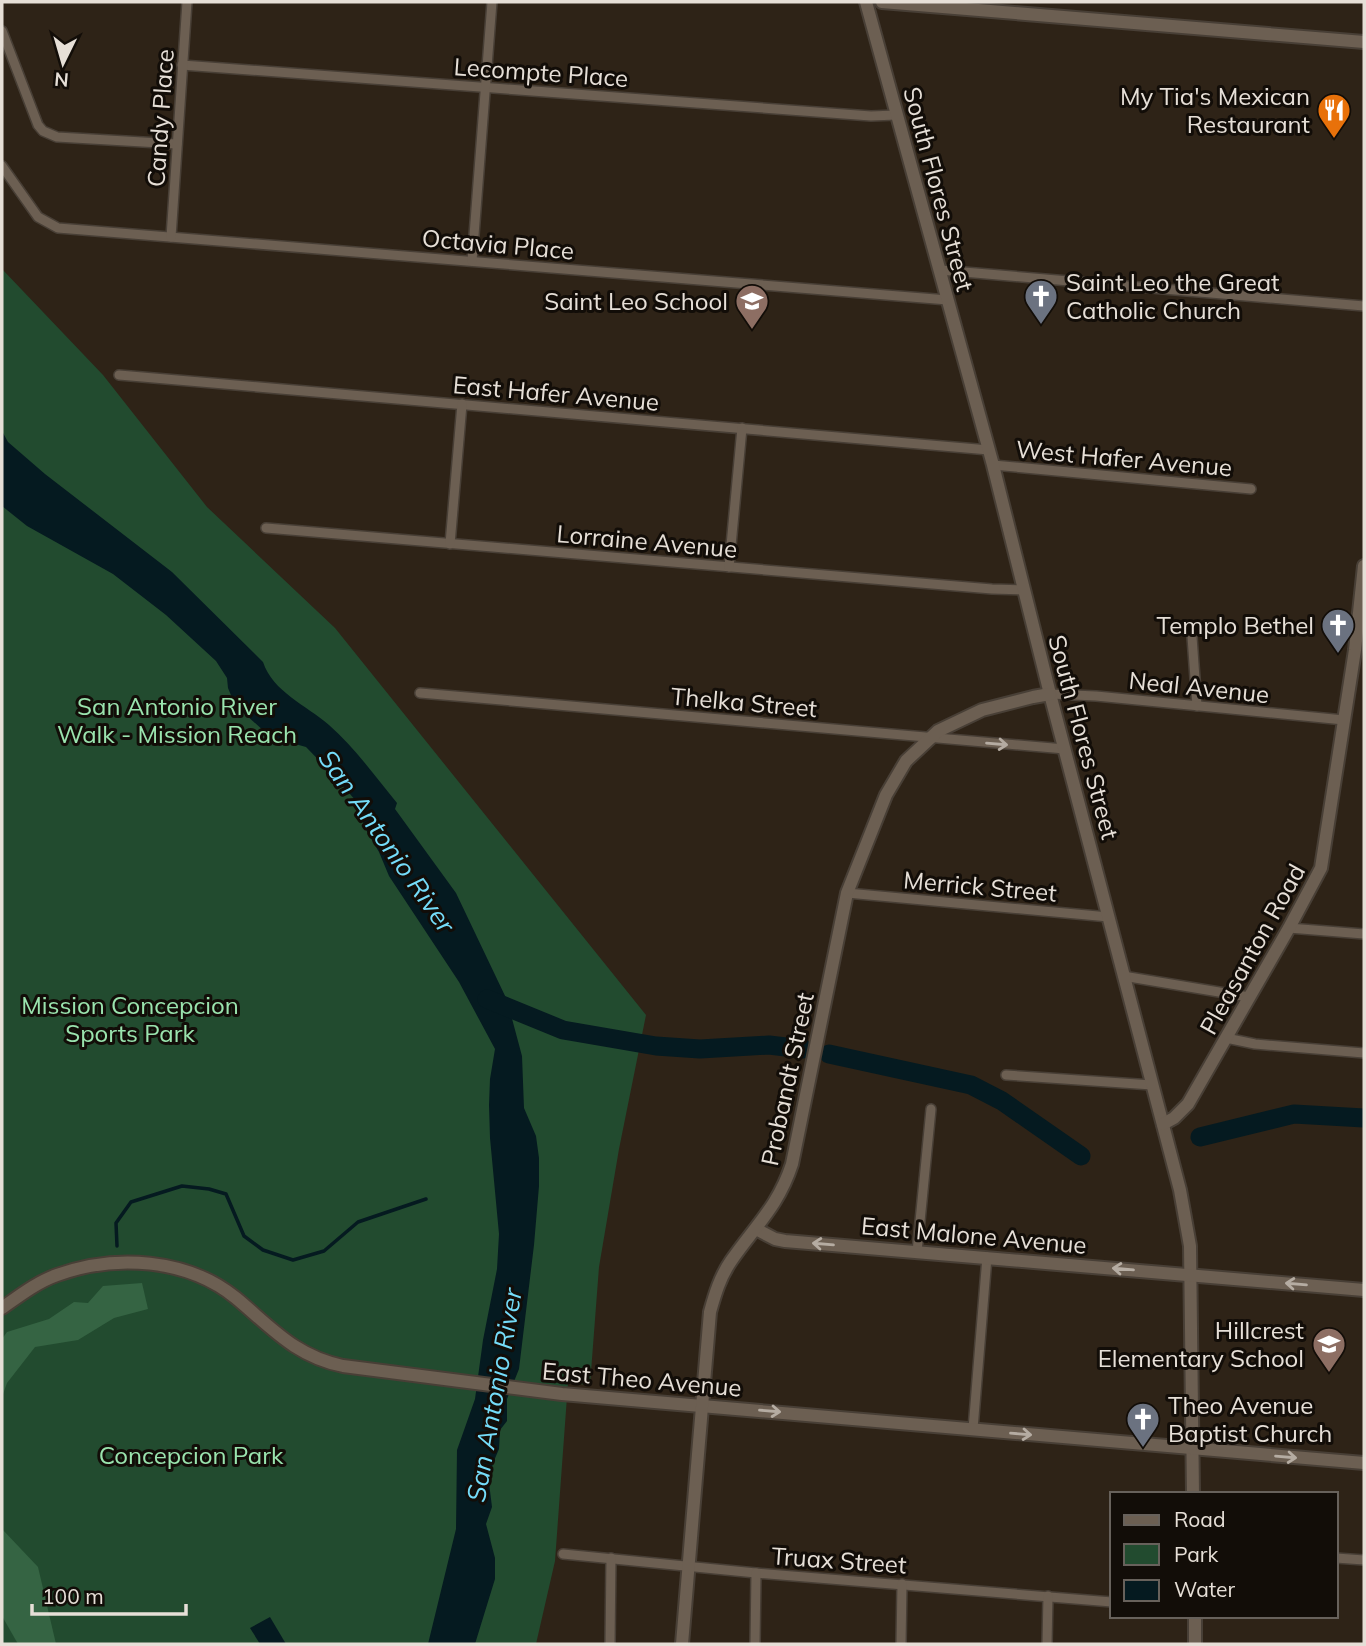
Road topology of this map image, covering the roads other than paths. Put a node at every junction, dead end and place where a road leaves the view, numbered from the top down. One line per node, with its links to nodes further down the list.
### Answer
1 (187, 2): 7 (street, Candy Place)
2 (492, 2): 8 (street)
3 (866, 2): 9 (main road, South Flores Street)
4 (883, 2): 6 (main road)
5 (2, 31): 10 (street)
6 (1364, 42)
7 (182, 65): 8 (street, Lecompte Place); 10 (street, Candy Place)
8 (485, 87): 9 (street, Lecompte Place); 13 (street)
9 (896, 115): 14 (main road, South Flores Street)
10 (177, 144): 12 (street, Candy Place)
11 (2, 166): 12 (street, Octavia Place)
12 (171, 237): 13 (street, Octavia Place)
13 (472, 261): 15 (street, Octavia Place)
14 (940, 270): 15 (main road, South Flores Street); 16 (street)
15 (948, 300): 20 (main road, South Flores Street)
16 (1364, 306)
17 (119, 374): 18 (street, East Hafer Avenue)
18 (462, 404): 19 (street, East Hafer Avenue); 24 (street)
19 (742, 428): 20 (street, East Hafer Avenue); 26 (street)
20 (989, 450): 21 (main road, South Flores Street)
21 (993, 465): 22 (street, West Hafer Avenue); 27 (main road, South Flores Street)
22 (1251, 489)
23 (267, 528): 24 (street, Lorraine Avenue)
24 (450, 544): 26 (street, Lorraine Avenue)
25 (1364, 566): 29 (main road, Pleasanton Road)
26 (729, 567): 27 (street, Lorraine Avenue)
27 (1025, 590): 31 (main road, South Flores Street)
28 (1192, 637): 32 (street)
29 (1360, 650): 33 (main road, Pleasanton Road)
30 (420, 693): 34 (street, Thelka Street)
31 (1050, 694): 32 (street, Neal Avenue); 34 (main road, Probandt Street); 35 (main road, South Flores Street)
32 (1197, 706): 33 (street, Neal Avenue)
33 (1344, 720): 38 (main road, Pleasanton Road)
34 (929, 738): 35 (street, Thelka Street, one-way to 35); 36 (main road, Probandt Street)
35 (1065, 749): 37 (main road, South Flores Street)
36 (847, 893): 37 (street, Merrick Street); 48 (main road, Probandt Street)
37 (1109, 917): 40 (main road, South Flores Street)
38 (1289, 928): 39 (street); 41 (main road, Pleasanton Road)
39 (1364, 934)
40 (1124, 976): 41 (street); 45 (main road, South Flores Street)
41 (1250, 997): 42 (main road, Pleasanton Road)
42 (1226, 1038): 43 (street); 47 (main road, Pleasanton Road)
43 (1364, 1053)
44 (1006, 1075): 45 (street)
45 (1152, 1086): 47 (main road, South Flores Street)
46 (931, 1109): 49 (street)
47 (1163, 1124): 51 (main road, South Flores Street)
48 (756, 1229): 49 (main road, East Malone Avenue, one-way to 48); 54 (main road, Probandt Street)
49 (917, 1252): 50 (main road, East Malone Avenue)
50 (988, 1257): 51 (main road, East Malone Avenue, one-way to 50); 55 (street)
51 (1191, 1274): 52 (main road, East Malone Avenue, one-way to 51); 56 (main road, South Flores Street)
52 (1364, 1290)
53 (2, 1308): 54 (main road, East Theo Avenue)
54 (702, 1405): 55 (main road, East Theo Avenue, one-way to 55); 63 (main road, Probandt Street)
55 (973, 1429): 56 (main road, East Theo Avenue, one-way to 56)
56 (1193, 1449): 57 (main road, East Theo Avenue, one-way to 57); 58 (main road, South Flores Street)
57 (1364, 1464)
58 (1193, 1492)
59 (563, 1554): 60 (street, Truax Street)
60 (611, 1558): 63 (street, Truax Street); 69 (street)
61 (1338, 1558): 62 (street)
62 (1364, 1560)
63 (688, 1567): 64 (street, Truax Street); 70 (main road, Probandt Street)
64 (755, 1573): 65 (street, Truax Street); 71 (street)
65 (902, 1584): 66 (street, Truax Street); 72 (street)
66 (1048, 1596): 67 (street, Truax Street); 73 (street)
67 (1110, 1602)
68 (1195, 1618): 74 (main road)
69 (610, 1644)
70 (682, 1644)
71 (755, 1644)
72 (901, 1644)
73 (1047, 1644)
74 (1195, 1644)

